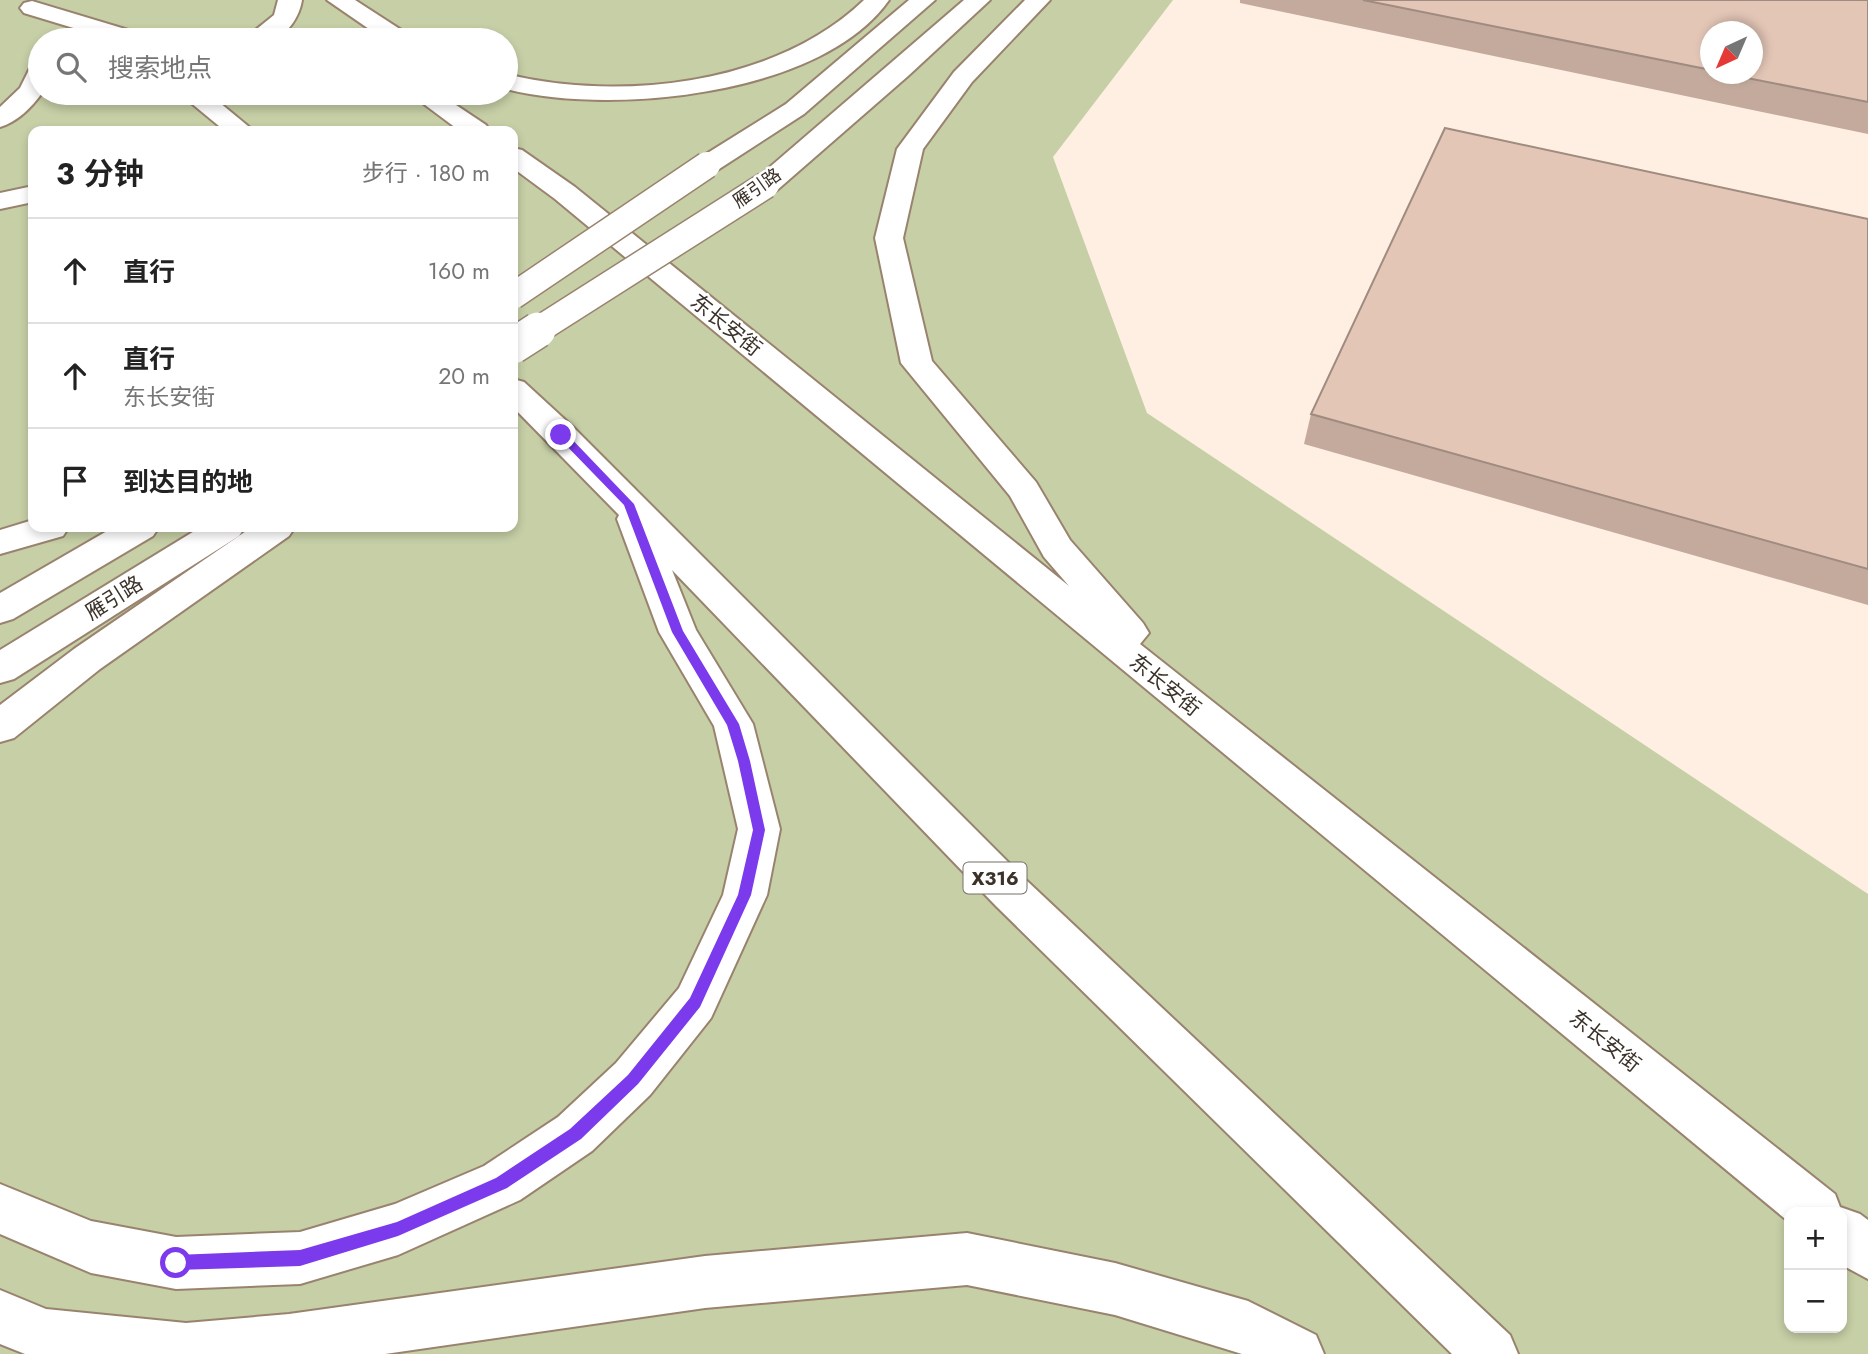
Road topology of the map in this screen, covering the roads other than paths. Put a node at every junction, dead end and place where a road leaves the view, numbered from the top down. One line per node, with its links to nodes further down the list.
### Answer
1 (290, 0): 12 (main road)
2 (320, 0): 13 (main road)
3 (339, 0): 14 (main road)
4 (877, 0): 15 (main road)
5 (923, 0): 25 (main road, bridge)
6 (978, 0): 26 (main road, 雁引路, bridge)
7 (1038, 0): 37 (main road)
8 (28, 4): 9 (main road); 10 (main road); 11 (main road)
9 (41, 28)
10 (59, 28)
11 (101, 28)
12 (275, 28)
13 (349, 28)
14 (382, 28)
15 (518, 83)
16 (28, 94): 19 (main road)
17 (207, 105): 20 (main road)
18 (439, 105): 21 (main road)
19 (0, 119)
20 (235, 126)
21 (470, 126)
22 (518, 160): 37 (main road, 东长安街)
23 (28, 195): 24 (main road)
24 (0, 201)
25 (518, 293)
26 (518, 343)
27 (518, 394): 28 (main road, X316)
28 (629, 504): 40 (main road); 45 (main road, X316)
29 (34, 532): 33 (main road)
30 (132, 532): 35 (main road)
31 (222, 532): 34 (main road, 雁引路)
32 (267, 532): 34 (main road)
33 (0, 542)
34 (182, 573): 36 (main road, 雁引路); 38 (main road)
35 (0, 610)
36 (0, 669)
37 (1203, 716): 39 (main road, 东长安街)
38 (0, 727)
39 (1811, 1207)
40 (0, 1209)
41 (1847, 1236): 42 (main road)
42 (1868, 1253)
43 (0, 1317): 44 (main road)
44 (1297, 1354)
45 (1491, 1354)

